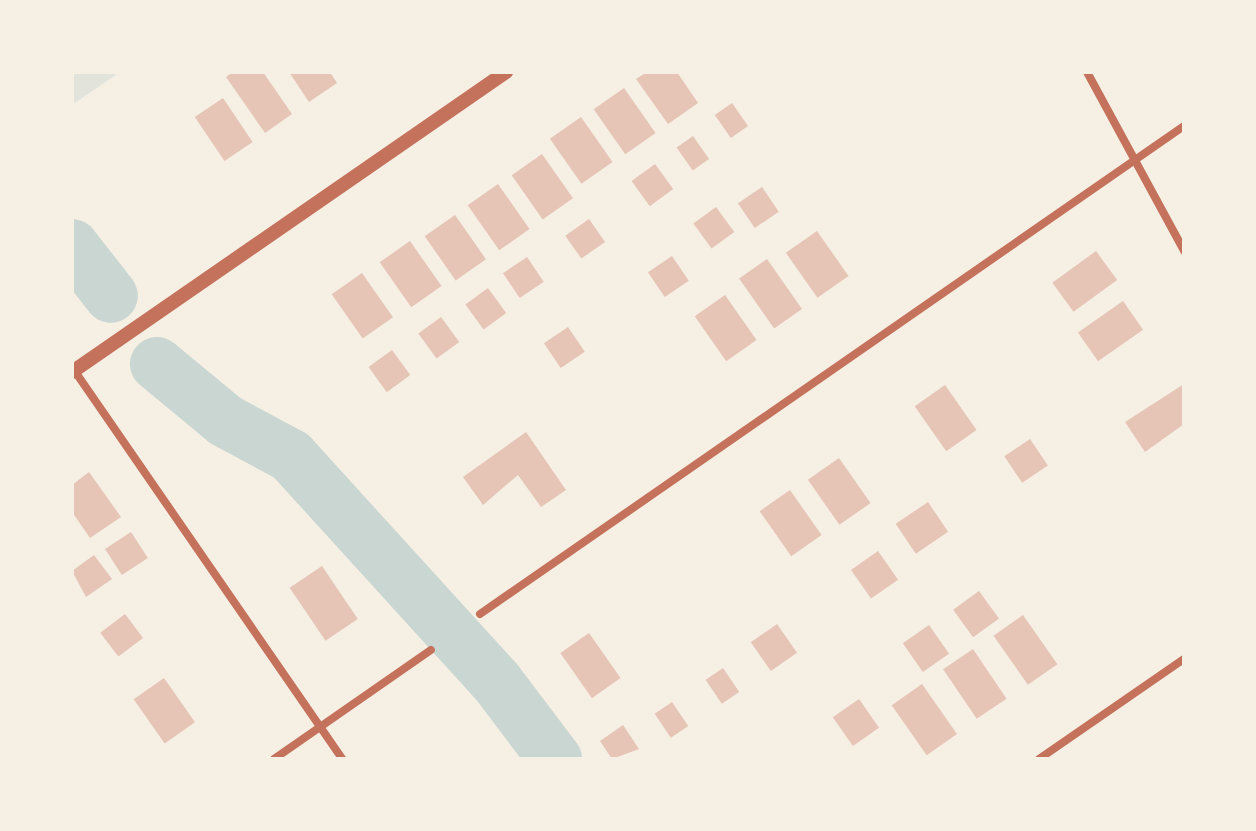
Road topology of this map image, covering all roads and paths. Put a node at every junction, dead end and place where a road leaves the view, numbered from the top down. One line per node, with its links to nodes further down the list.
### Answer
1 (506, 72): 6 (street)
2 (1087, 72): 4 (street)
3 (1184, 126): 4 (street)
4 (1135, 160): 5 (street); 7 (street)
5 (1184, 251)
6 (73, 371): 10 (street)
7 (480, 614)
8 (431, 650): 10 (street)
9 (1184, 659): 13 (street)
10 (320, 727): 11 (street); 12 (street)
11 (274, 759)
12 (342, 759)
13 (1039, 759)

